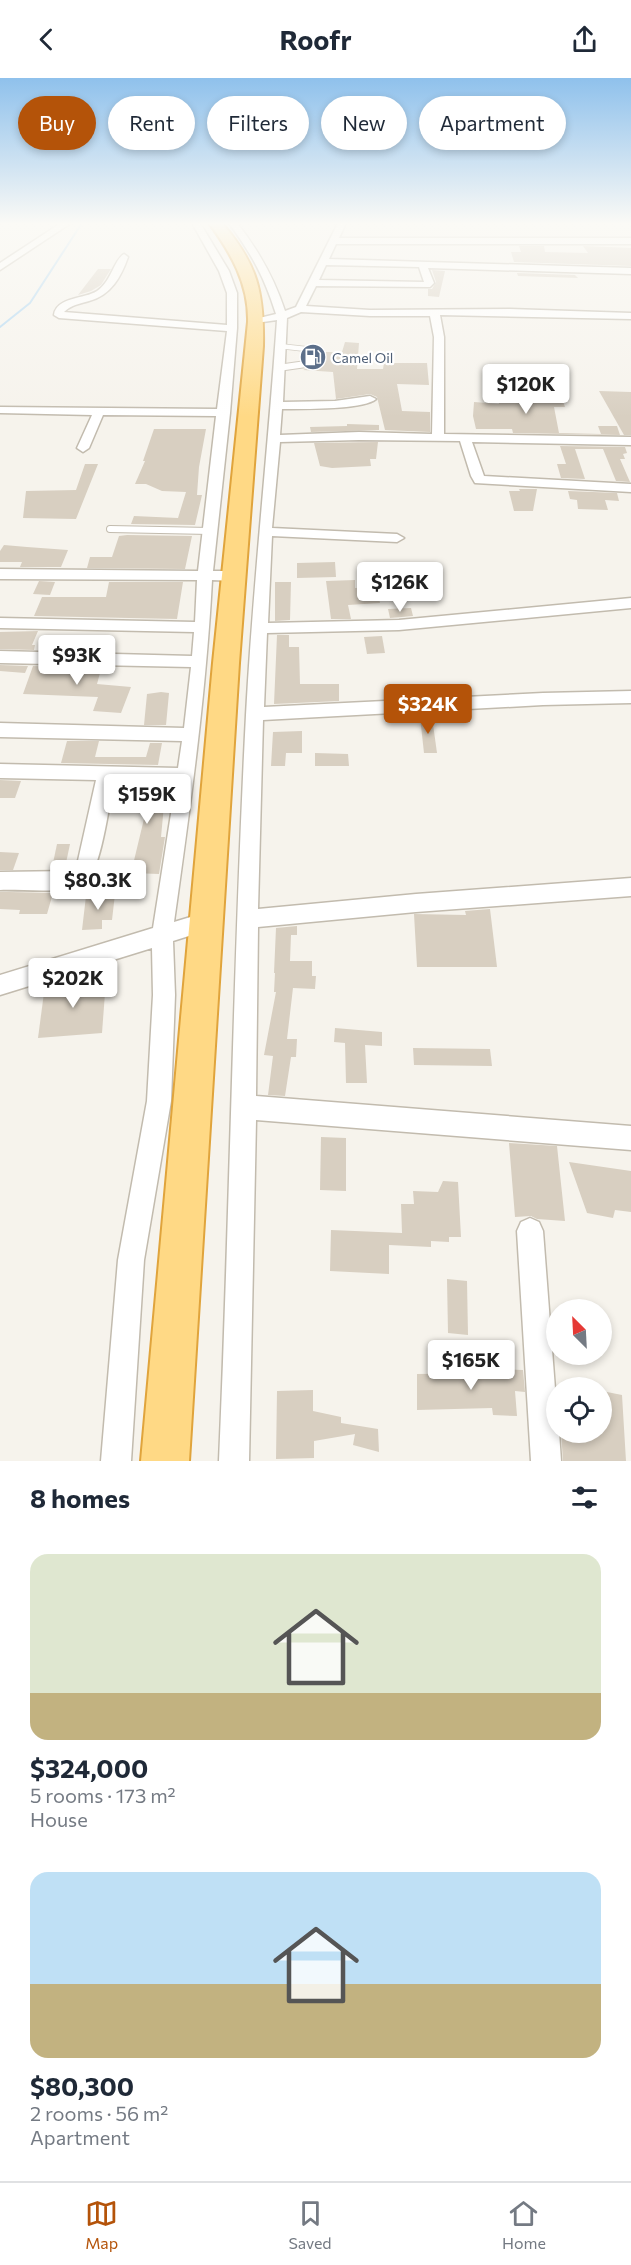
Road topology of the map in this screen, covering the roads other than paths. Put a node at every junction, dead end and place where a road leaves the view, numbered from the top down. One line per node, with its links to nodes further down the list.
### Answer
1 (107, 288): 6 (street)
2 (240, 288): 6 (street)
3 (250, 288): 6 (highway)
4 (266, 288): 6 (street)
5 (304, 288): 6 (street)
6 (259, 309): 7 (street); 9 (street); 17 (street); 23 (highway)
7 (434, 312): 8 (street); 18 (street)
8 (631, 316)
9 (279, 346): 10 (lane); 12 (street)
10 (311, 354)
11 (311, 361): 12 (lane)
12 (278, 368): 14 (street)
13 (370, 399): 14 (street)
14 (277, 405): 20 (street)
15 (0, 410): 16 (street)
16 (99, 411): 17 (street); 22 (street)
17 (224, 413): 23 (street)
18 (438, 437): 19 (street); 20 (street)
19 (465, 438): 21 (street); 24 (street)
20 (274, 439): 27 (street)
21 (631, 441)
22 (83, 448)
23 (229, 481): 26 (street); 31 (highway)
24 (631, 488)
25 (110, 529): 26 (lane)
26 (210, 531): 30 (street)
27 (265, 532): 28 (street); 35 (street)
28 (397, 538)
29 (0, 574): 30 (street)
30 (204, 575): 31 (street); 34 (street)
31 (234, 576): 48 (highway)
32 (631, 603): 35 (street)
33 (0, 623): 34 (street)
34 (202, 627): 37 (street)
35 (259, 628): 39 (street)
36 (0, 657): 37 (street)
37 (200, 662): 41 (street)
38 (631, 697): 39 (street)
39 (255, 714): 47 (street)
40 (0, 730): 41 (street)
41 (192, 735): 44 (street)
42 (0, 771): 43 (street)
43 (106, 774): 44 (street); 45 (street)
44 (185, 775): 49 (street)
45 (0, 881)
46 (631, 887): 47 (street)
47 (248, 919): 51 (street)
48 (207, 921): 49 (street); 55 (highway)
49 (162, 935): 50 (street); 54 (street)
50 (0, 985)
51 (242, 1107): 52 (street); 56 (street)
52 (631, 1138)
53 (530, 1231): 57 (street)
54 (116, 1461)
55 (165, 1461)
56 (234, 1461)
57 (546, 1461)

